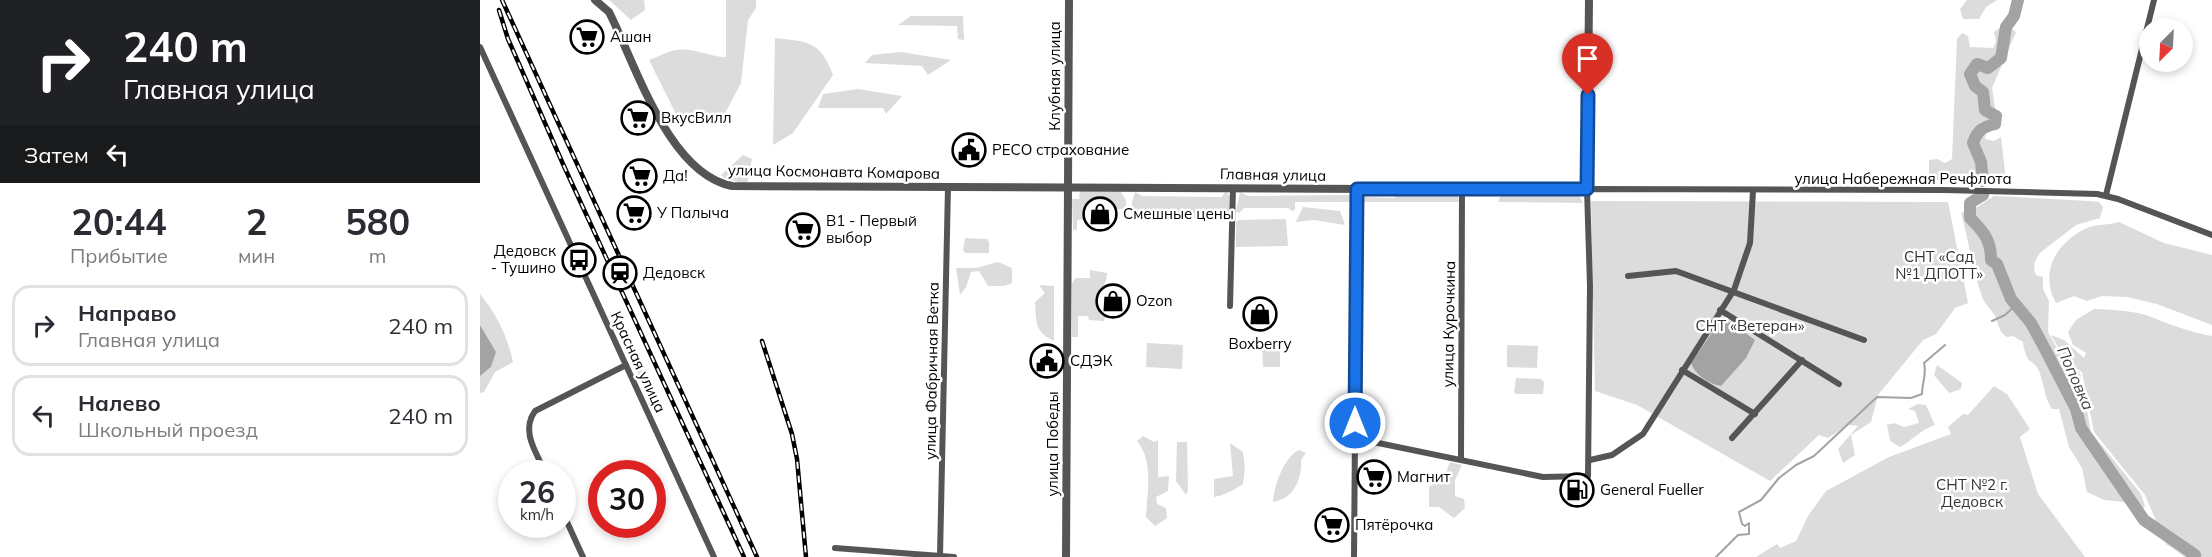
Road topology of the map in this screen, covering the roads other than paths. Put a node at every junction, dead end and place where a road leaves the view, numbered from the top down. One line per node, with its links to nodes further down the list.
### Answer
1 (595, 0): 6 (street, улица Космонавта Комарова)
2 (1069, 0): 7 (street, Клубная улица)
3 (1589, 0): 11 (street)
4 (2154, 0): 13 (street)
5 (480, 47): 21 (street, Красная улица)
6 (948, 187): 7 (street, улица Космонавта Комарова); 32 (street, улица Фабричная Ветка)
7 (1068, 188): 8 (street, Главная улица); 36 (street, улица Победы)
8 (1233, 188): 9 (street, Главная улица); 17 (street)
9 (1357, 189): 10 (street, Главная улица); 25 (street)
10 (1462, 189): 11 (street, Главная улица); 28 (street, улица Курочкина)
11 (1587, 189): 12 (street, улица Набережная Речфлота); 27 (street)
12 (1753, 191): 13 (street, улица Набережная Речфлота); 16 (street)
13 (2106, 195): 14 (street, улица Набережная Речфлота)
14 (2212, 235)
15 (1628, 276): 16 (street)
16 (1734, 290): 18 (street); 19 (street)
17 (1230, 306)
18 (1720, 310): 20 (street); 22 (street)
19 (1864, 340)
20 (1802, 360): 23 (street); 24 (street)
21 (626, 365): 29 (street); 34 (street, Красная улица)
22 (1682, 370): 24 (street); 27 (street)
23 (1839, 384)
24 (1755, 414): 26 (street)
25 (1354, 438): 28 (street); 37 (street)
26 (1732, 438)
27 (1590, 457): 28 (street)
28 (1461, 459)
29 (540, 460)
30 (574, 538): 33 (street)
31 (835, 548): 32 (street)
32 (940, 556): 35 (street)
33 (583, 557)
34 (714, 557)
35 (954, 557)
36 (1066, 557)
37 (1353, 557)

